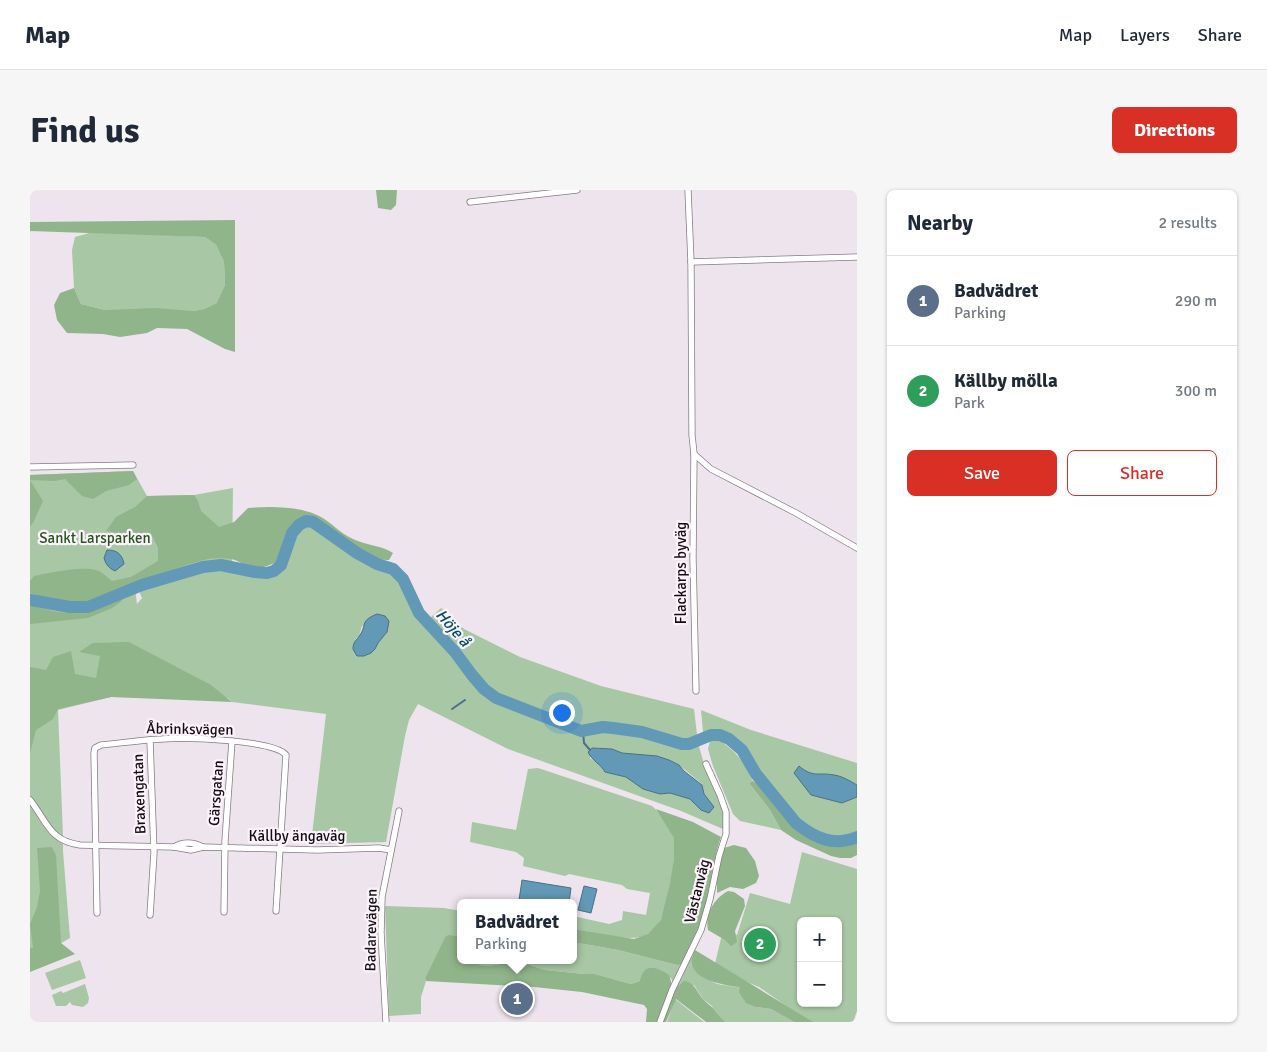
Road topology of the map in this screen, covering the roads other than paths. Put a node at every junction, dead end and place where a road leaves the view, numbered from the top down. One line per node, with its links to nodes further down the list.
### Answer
1 (577, 190): 3 (street)
2 (688, 190): 5 (street, Flackarps byväg)
3 (470, 202)
4 (857, 257): 5 (street)
5 (691, 262): 6 (street, Flackarps byväg)
6 (694, 454): 9 (street); 10 (street, Flackarps byväg)
7 (133, 465): 8 (street)
8 (30, 467)
9 (857, 548)
10 (696, 691)
11 (150, 740): 12 (street, Åbrinksvägen); 16 (street, Åbrinksvägen); 17 (street, Braxengatan)
12 (232, 741): 18 (street, Gärsgatan); 19 (street, Åbrinksvägen)
13 (706, 764): 26 (street, Västanväg)
14 (30, 800): 16 (street, Källby ängaväg)
15 (399, 811): 20 (street, Badarevägen)
16 (96, 846): 17 (street, Källby ängaväg); 23 (street)
17 (154, 847): 18 (street, Källby ängaväg); 24 (street, Braxengatan)
18 (225, 848): 19 (street, Källby ängaväg); 22 (street, Gärsgatan)
19 (280, 849): 20 (street, Källby ängaväg); 21 (street)
20 (391, 850): 25 (street, Badarevägen)
21 (276, 911)
22 (224, 912)
23 (97, 913)
24 (150, 915)
25 (386, 1022)
26 (660, 1022)

